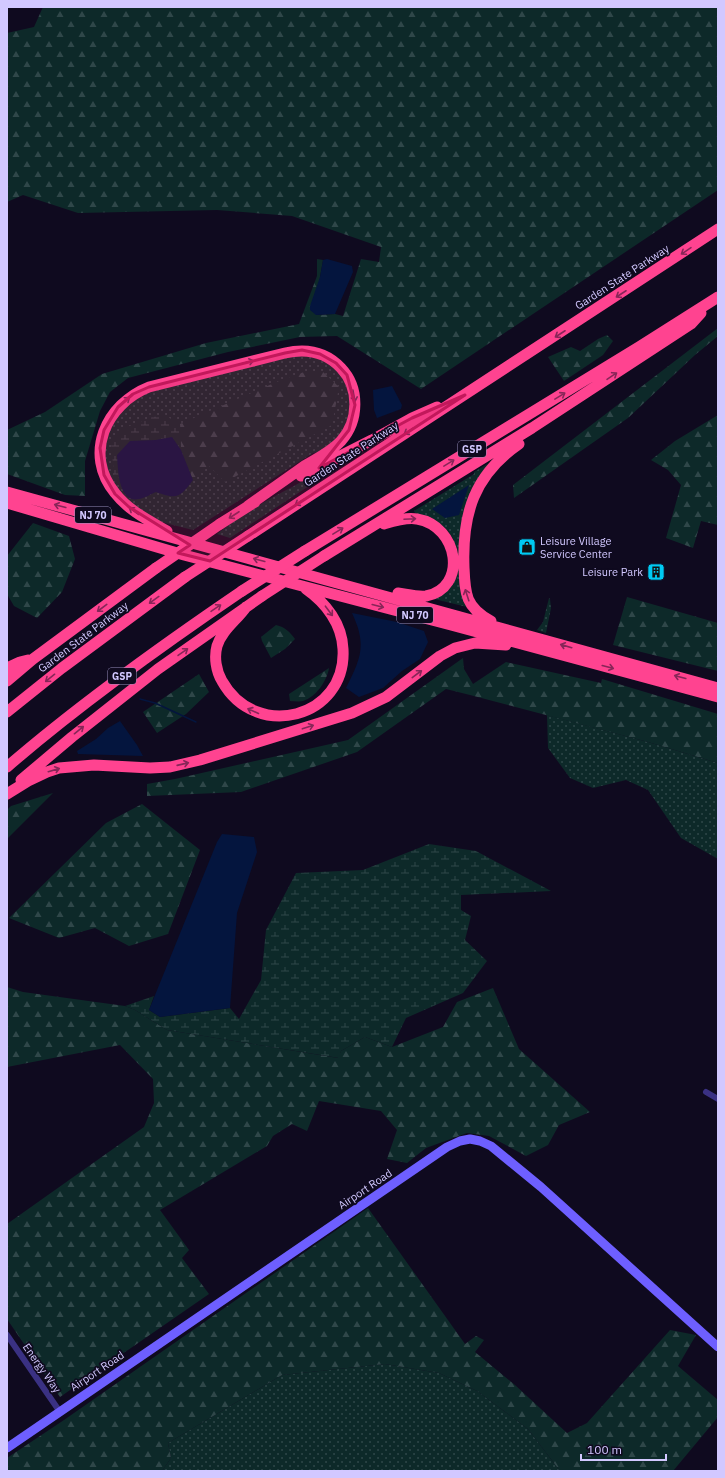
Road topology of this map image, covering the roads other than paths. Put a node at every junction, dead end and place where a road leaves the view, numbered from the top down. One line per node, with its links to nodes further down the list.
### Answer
1 (718, 229): 3 (highway, Garden State Parkway, one-way to 3)
2 (716, 298): 4 (highway, one-way to 2); 21 (highway, GSP, one-way to 2, bridge)
3 (465, 395): 7 (highway); 20 (highway, Garden State Parkway, one-way to 20, bridge)
4 (532, 428): 8 (highway); 13 (highway, one-way to 4)
5 (7, 492): 9 (highway, NJ 70, one-way to 5)
6 (7, 503): 10 (highway, NJ 70)
7 (248, 506): 9 (highway, one-way to 7); 15 (highway, one-way to 15, bridge)
8 (372, 527): 11 (highway, one-way to 11); 12 (highway, bridge)
9 (179, 538): 11 (highway, NJ 70, one-way to 9)
10 (300, 586): 12 (highway, one-way to 12); 14 (highway, NJ 70, one-way to 14)
11 (378, 593): 13 (highway, NJ 70)
12 (246, 608): 22 (highway, one-way to 12)
13 (505, 628): 18 (highway, NJ 70, one-way to 13)
14 (530, 646): 19 (highway, NJ 70, one-way to 19); 22 (highway, one-way to 14)
15 (33, 659): 16 (highway); 17 (highway)
16 (7, 668)
17 (7, 681)
18 (718, 688)
19 (718, 697)
20 (7, 712)
21 (7, 767)
22 (7, 793)
23 (706, 1092): 24 (street)
24 (718, 1099)
25 (7, 1335): 27 (street, Energy Way)
26 (718, 1347): 27 (street, Airport Road)
27 (60, 1412): 28 (street, Airport Road)
28 (7, 1448)

